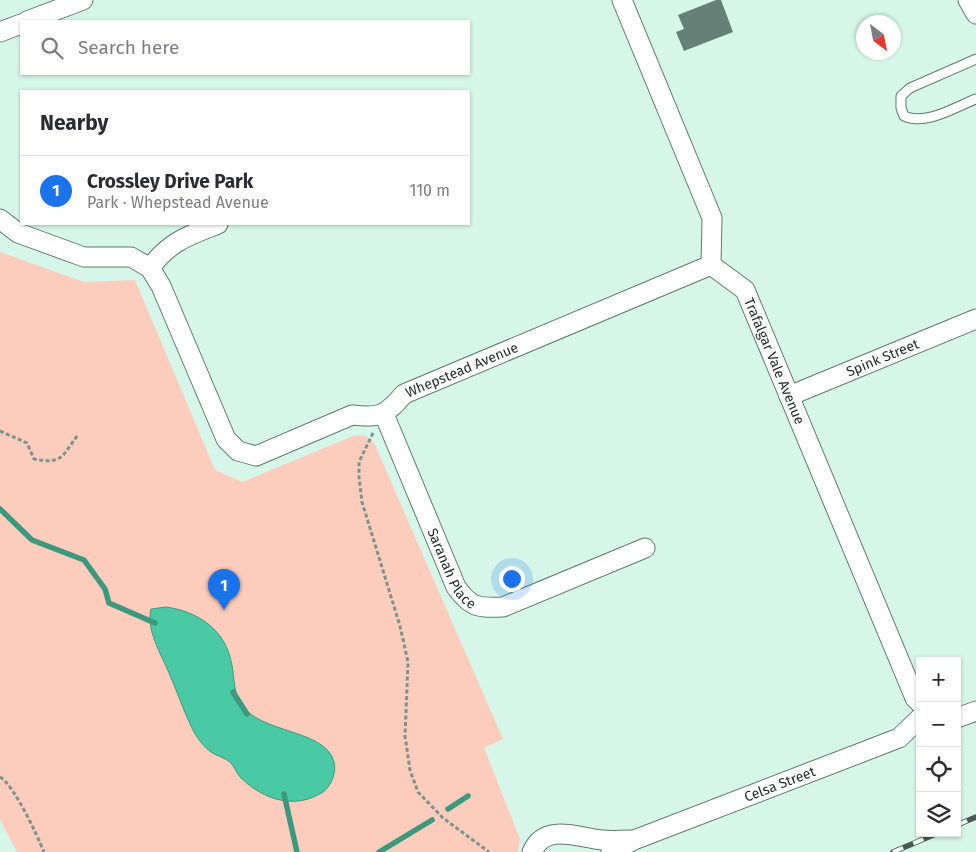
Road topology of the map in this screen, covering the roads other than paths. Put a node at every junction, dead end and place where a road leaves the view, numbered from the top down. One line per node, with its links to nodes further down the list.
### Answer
1 (82, 0): 5 (street)
2 (622, 0): 12 (street)
3 (968, 0): 4 (street)
4 (976, 14)
5 (30, 20)
6 (20, 24): 7 (street)
7 (0, 32)
8 (976, 59): 9 (lane)
9 (976, 99)
10 (0, 219): 13 (street)
11 (216, 225): 13 (street)
12 (711, 265): 15 (street, Trafalgar Vale Avenue); 16 (street, Whepstead Avenue)
13 (150, 268): 16 (street)
14 (976, 318): 15 (street, Spink Street)
15 (789, 396): 18 (street, Trafalgar Vale Avenue)
16 (384, 414): 17 (street, Saranah Place)
17 (645, 548)
18 (919, 702)
19 (976, 710): 20 (street)
20 (961, 716)
21 (916, 722): 22 (street, Celsa Street)
22 (634, 840): 23 (street, Celsa Street); 24 (street, Celsa Street)
23 (532, 852)
24 (610, 852)

